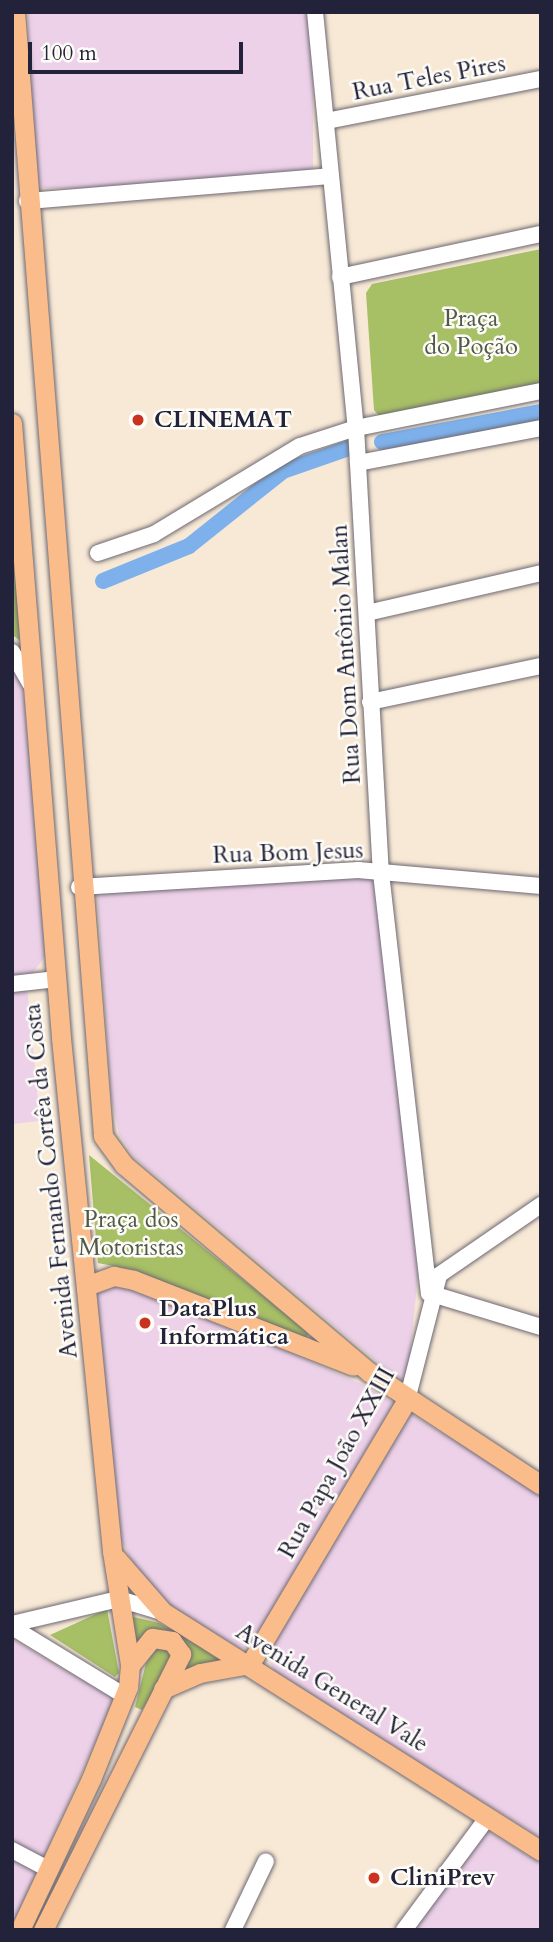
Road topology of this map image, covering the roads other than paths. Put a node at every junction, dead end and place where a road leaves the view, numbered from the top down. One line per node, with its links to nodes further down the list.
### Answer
1 (15, 12): 6 (main road)
2 (315, 12): 4 (street, Rua Dom Antônio Malan)
3 (541, 79): 4 (street, Rua Teles Pires)
4 (326, 121): 5 (street, Rua Dom Antônio Malan)
5 (328, 176): 6 (street); 8 (street, Rua Dom Antônio Malan)
6 (27, 201): 24 (main road)
7 (541, 234): 8 (street)
8 (340, 277): 11 (street, Rua Dom Antônio Malan)
9 (541, 391): 11 (street)
10 (12, 423): 14 (main road, Avenida Fernando Corrêa da Costa)
11 (356, 428): 13 (street, Rua Dom Antônio Malan); 15 (street)
12 (541, 428): 13 (street)
13 (358, 463): 17 (street, Rua Dom Antônio Malan)
14 (15, 476): 21 (main road, Avenida Fernando Corrêa da Costa)
15 (98, 553)
16 (541, 573): 17 (street)
17 (367, 614): 20 (street, Rua Dom Antônio Malan)
18 (12, 652): 21 (street)
19 (541, 666): 20 (street)
20 (370, 702): 22 (street, Rua Dom Antônio Malan)
21 (38, 709): 25 (main road, Avenida Fernando Corrêa da Costa)
22 (381, 873): 23 (street, Rua Bom Jesus); 24 (street, Rua Bom Jesus); 29 (street, Rua Dom Antônio Malan)
23 (541, 886)
24 (79, 887): 31 (main road)
25 (57, 979): 26 (street); 28 (main road, Avenida Fernando Corrêa da Costa)
26 (12, 984)
27 (541, 1205): 29 (street, Rua Papa João XXIII)
28 (86, 1286): 31 (main road); 34 (main road, Avenida Fernando Corrêa da Costa)
29 (429, 1293): 30 (street); 32 (street, Rua Papa João XXIII)
30 (541, 1326)
31 (369, 1373): 32 (main road)
32 (407, 1400): 33 (main road); 38 (main road, Rua Papa João XXIII)
33 (541, 1485)
34 (112, 1551): 35 (main road, Avenida Fernando Corrêa da Costa); 36 (main road, Avenida General Vale)
35 (119, 1599): 36 (street); 37 (street); 39 (main road, Avenida Fernando Corrêa da Costa)
36 (163, 1612): 38 (main road, Avenida General Vale)
37 (12, 1625): 41 (street)
38 (250, 1664): 40 (main road); 42 (main road, Avenida General Vale)
39 (130, 1665): 40 (main road); 41 (main road)
40 (163, 1689): 48 (main road)
41 (125, 1696): 46 (main road)
42 (488, 1817): 44 (main road, Avenida General Vale); 50 (street)
43 (12, 1850): 46 (street)
44 (541, 1851)
45 (266, 1861): 49 (street)
46 (48, 1869): 47 (main road)
47 (20, 1930)
48 (43, 1930)
49 (233, 1930)
50 (404, 1930)

